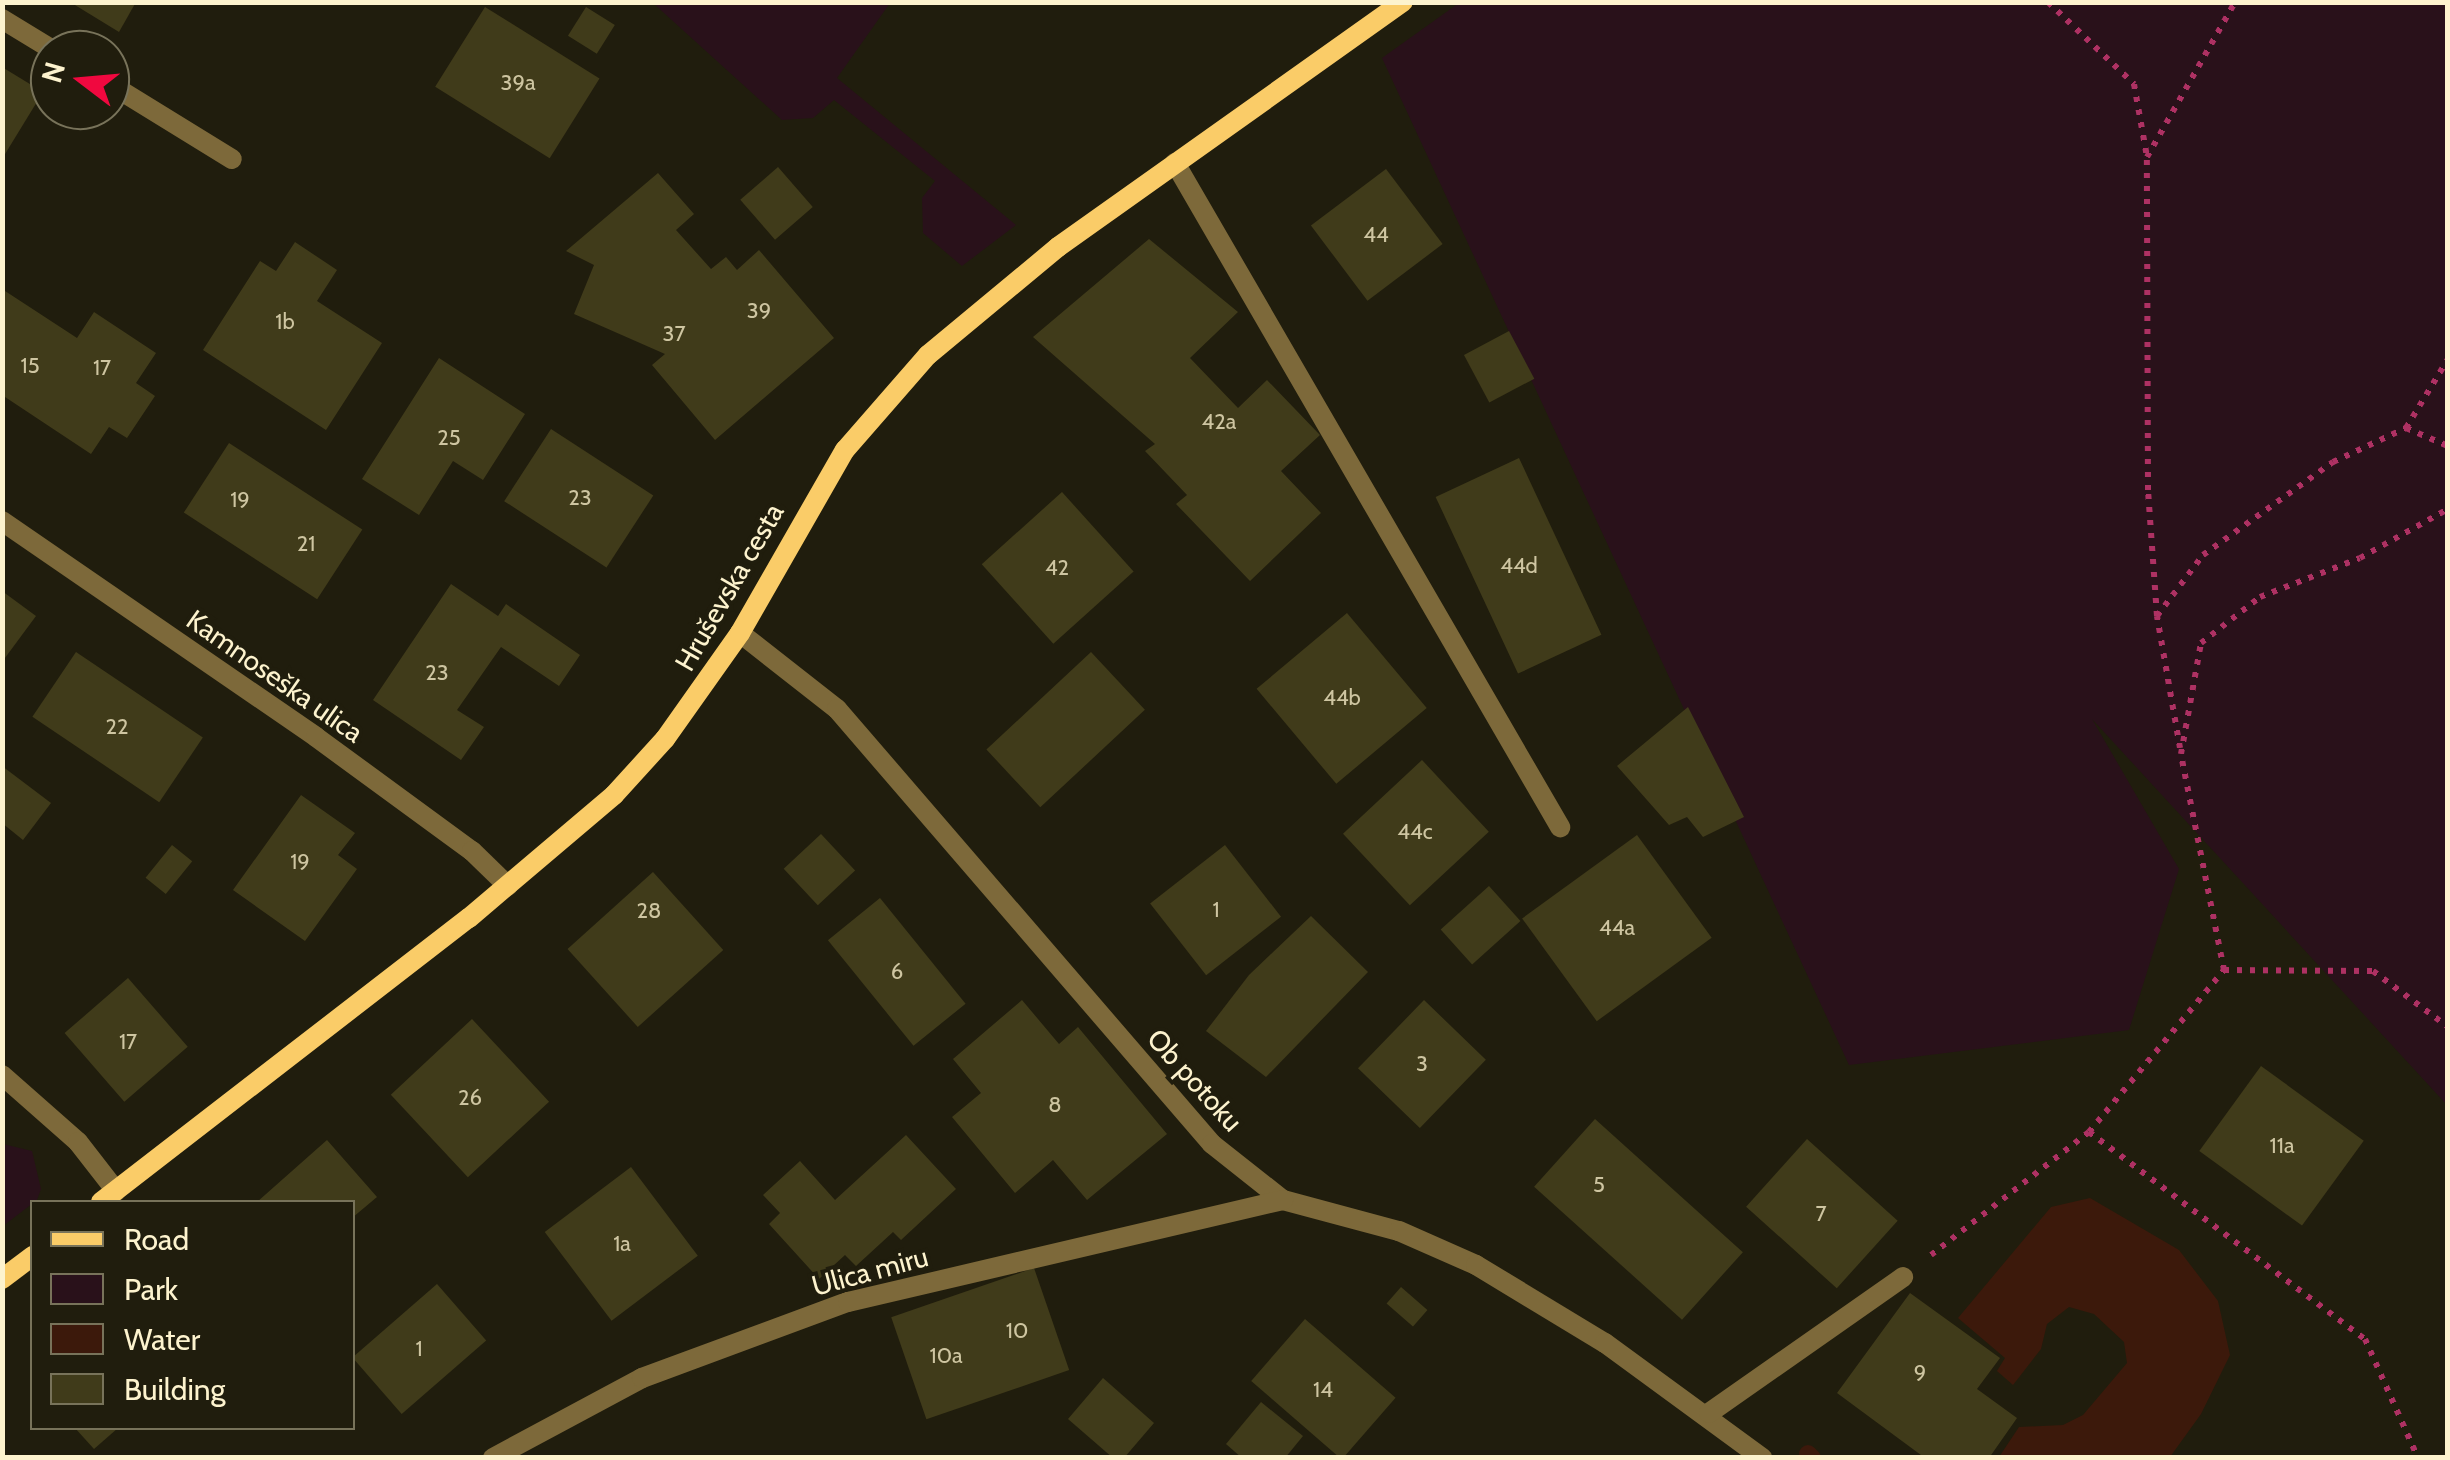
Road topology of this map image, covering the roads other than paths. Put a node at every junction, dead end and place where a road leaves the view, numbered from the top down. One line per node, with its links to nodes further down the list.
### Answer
1 (1403, 2): 6 (street, Hruševska cesta)
2 (2, 19): 3 (street)
3 (30, 36)
4 (130, 96): 5 (street)
5 (232, 159)
6 (1176, 163): 8 (street, Hruševska cesta); 9 (street)
7 (2, 522): 10 (street, Kamnoseška ulica)
8 (740, 633): 10 (street, Hruševska cesta); 13 (street, Ob potoku)
9 (1560, 826)
10 (508, 886): 12 (street, Hruševska cesta)
11 (2, 1076): 12 (street)
12 (109, 1196)
13 (1284, 1200): 17 (street, Ob potoku); 18 (street, Ulica miru)
14 (30, 1258): 16 (street)
15 (1903, 1277): 17 (street)
16 (2, 1279)
17 (1709, 1413): 19 (street, Ob potoku)
18 (493, 1458)
19 (1762, 1458)

